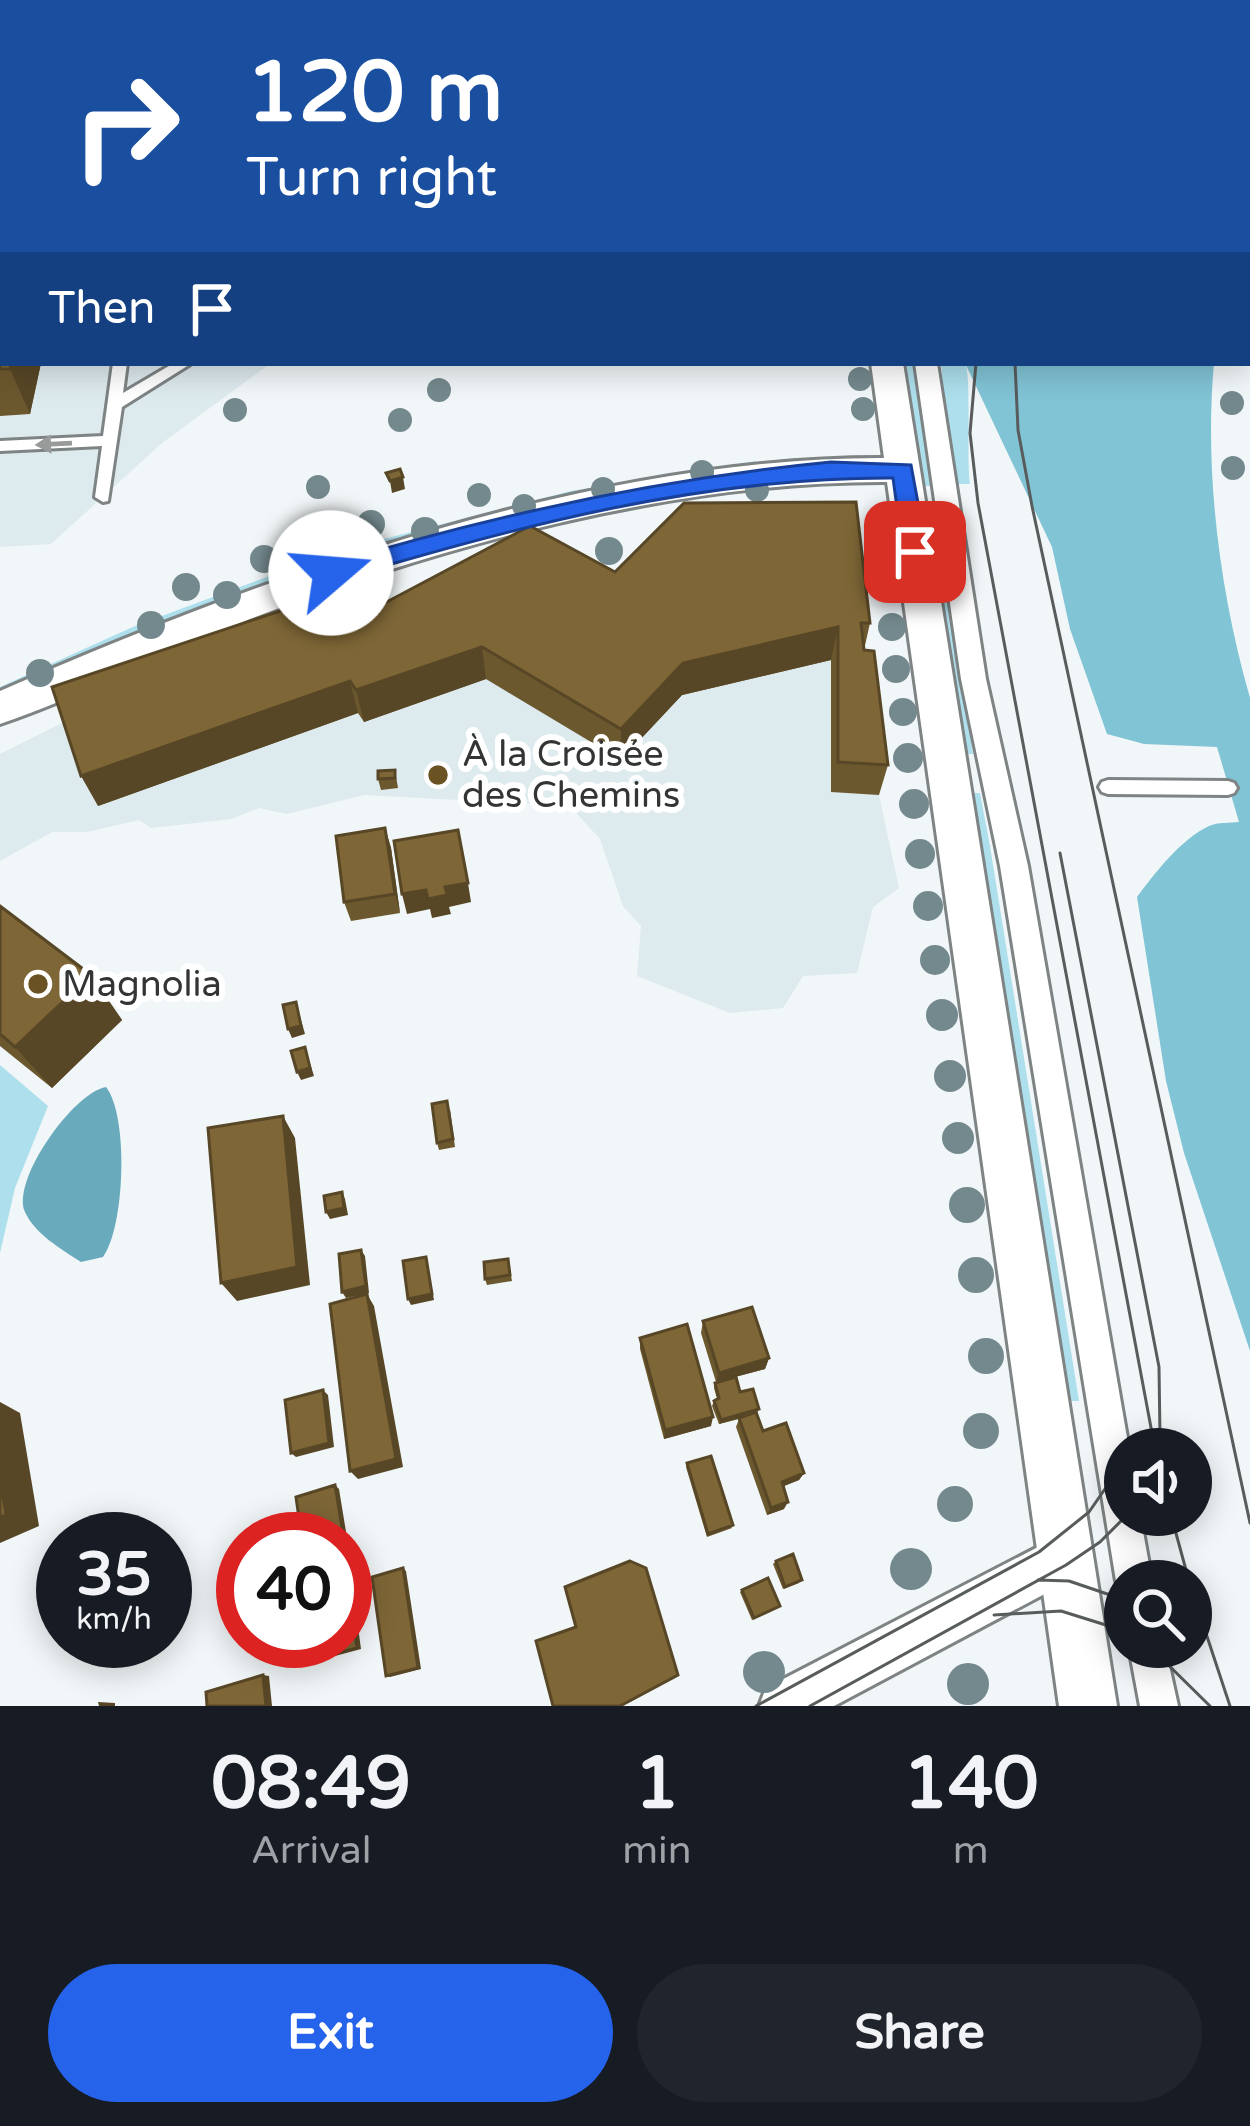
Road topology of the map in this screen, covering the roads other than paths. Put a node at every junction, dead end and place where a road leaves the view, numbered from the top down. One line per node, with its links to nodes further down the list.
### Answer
1 (120, 366): 5 (lane)
2 (180, 366): 5 (lane)
3 (887, 366): 8 (street)
4 (926, 366): 15 (street)
5 (114, 405): 6 (lane)
6 (108, 441): 7 (lane, one-way to 7); 9 (lane)
7 (0, 446)
8 (900, 448): 10 (street); 11 (street); 14 (street)
9 (103, 496)
10 (0, 680)
11 (0, 708)
12 (1108, 787): 13 (lane)
13 (1228, 788)
14 (1065, 1557): 17 (street); 18 (street)
15 (1130, 1560)
16 (1151, 1668): 19 (street)
17 (784, 1706)
18 (1088, 1706)
19 (1159, 1706)

